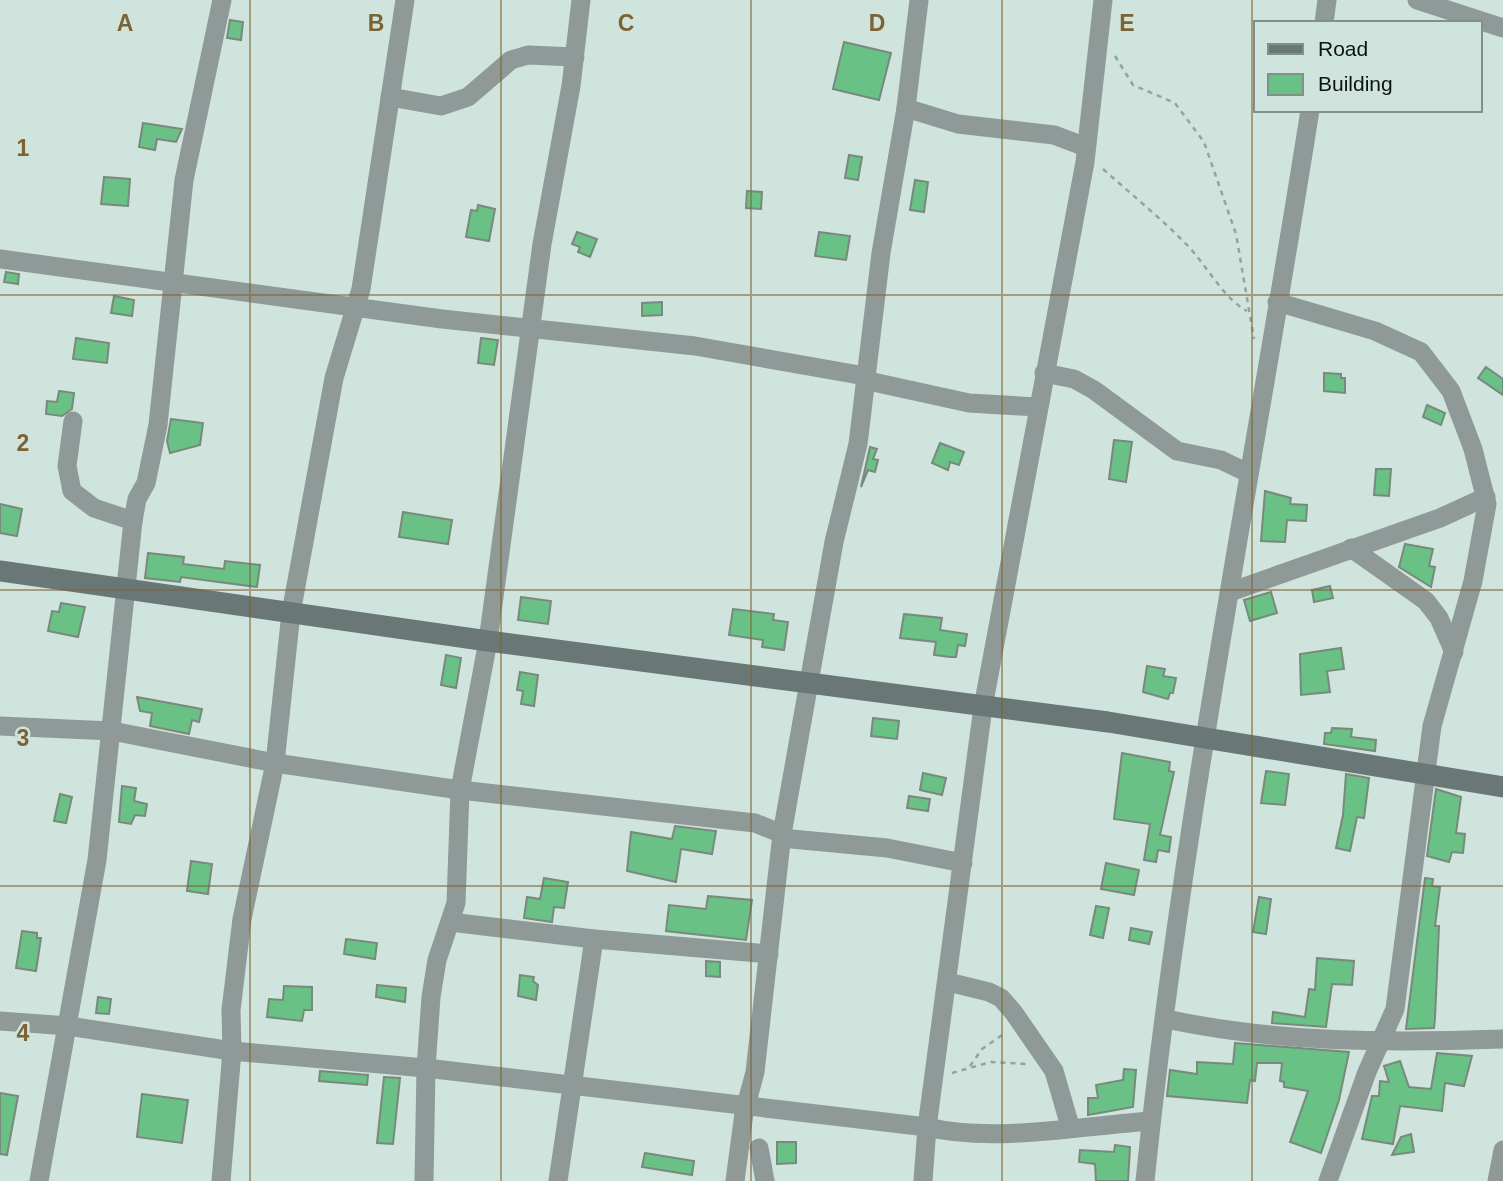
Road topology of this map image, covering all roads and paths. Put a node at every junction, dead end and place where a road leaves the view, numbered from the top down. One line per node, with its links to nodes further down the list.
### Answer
1 (222, 0): 19 (street)
2 (405, 0): 14 (street)
3 (581, 0): 13 (street)
4 (919, 0): 15 (street)
5 (1104, 0): 12 (street)
6 (1327, 0): 8 (street)
7 (1417, 0): 9 (street)
8 (1324, 21)
9 (1482, 21)
10 (1482, 21): 11 (street)
11 (1503, 28)
12 (1099, 38): 17 (street); 22 (path)
13 (575, 57): 14 (street); 23 (street)
14 (390, 97): 21 (street)
15 (906, 108): 17 (street); 26 (street)
16 (1310, 112): 20 (street)
17 (1086, 151): 22 (path); 25 (street)
18 (1, 263): 19 (street)
19 (173, 283): 21 (street); 31 (street)
20 (1278, 302): 24 (street); 30 (street)
21 (356, 306): 23 (street); 36 (street)
22 (1247, 311): 24 (path)
23 (531, 329): 26 (street); 37 (street)
24 (1266, 372): 29 (street)
25 (1044, 373): 27 (street); 29 (street)
26 (865, 378): 27 (street); 39 (street)
27 (1037, 407): 40 (street)
28 (73, 421): 31 (street)
29 (1248, 473): 35 (street)
30 (1486, 497): 32 (street); 38 (street)
31 (133, 521): 34 (street)
32 (1351, 548): 35 (street); 38 (street)
33 (0, 572): 34 (street)
34 (125, 589): 36 (street); 42 (street)
35 (1230, 592): 43 (street)
36 (291, 613): 37 (street); 44 (street)
37 (488, 641): 39 (street); 47 (street)
38 (1454, 652): 45 (street)
39 (807, 682): 40 (street); 48 (street)
40 (983, 707): 43 (street); 49 (street)
41 (0, 726): 42 (street)
42 (112, 731): 44 (street); 57 (street)
43 (1204, 738): 45 (street); 54 (street)
44 (275, 763): 47 (street); 60 (street)
45 (1425, 772): 46 (street); 59 (street)
46 (1503, 787)
47 (460, 790): 48 (street); 50 (street)
48 (782, 836): 49 (street); 52 (street)
49 (963, 863): 53 (street)
50 (450, 922): 51 (street); 63 (street)
51 (594, 939): 52 (street); 65 (street)
52 (769, 954): 66 (street)
53 (948, 982): 56 (street); 64 (street)
54 (1166, 1019): 59 (street); 67 (street)
55 (0, 1021): 57 (street)
56 (1022, 1023): 61 (path); 62 (street)
57 (68, 1027): 60 (street); 72 (street)
58 (1503, 1039): 59 (street)
59 (1382, 1043): 80 (street)
60 (232, 1051): 63 (street); 73 (street)
61 (970, 1066): 62 (path); 64 (path)
62 (1051, 1066): 68 (street)
63 (425, 1068): 65 (street); 74 (street)
64 (933, 1083): 69 (street)
65 (574, 1085): 66 (street); 75 (street)
66 (748, 1105): 69 (street); 76 (street)
67 (1151, 1121): 68 (street); 79 (street)
68 (1070, 1126): 69 (street)
69 (927, 1127): 78 (street)
70 (759, 1148): 77 (street)
71 (1503, 1150): 81 (street)
72 (39, 1181)
73 (221, 1181)
74 (424, 1181)
75 (558, 1181)
76 (734, 1181)
77 (765, 1181)
78 (923, 1181)
79 (1145, 1181)
80 (1328, 1181)
81 (1497, 1181)

